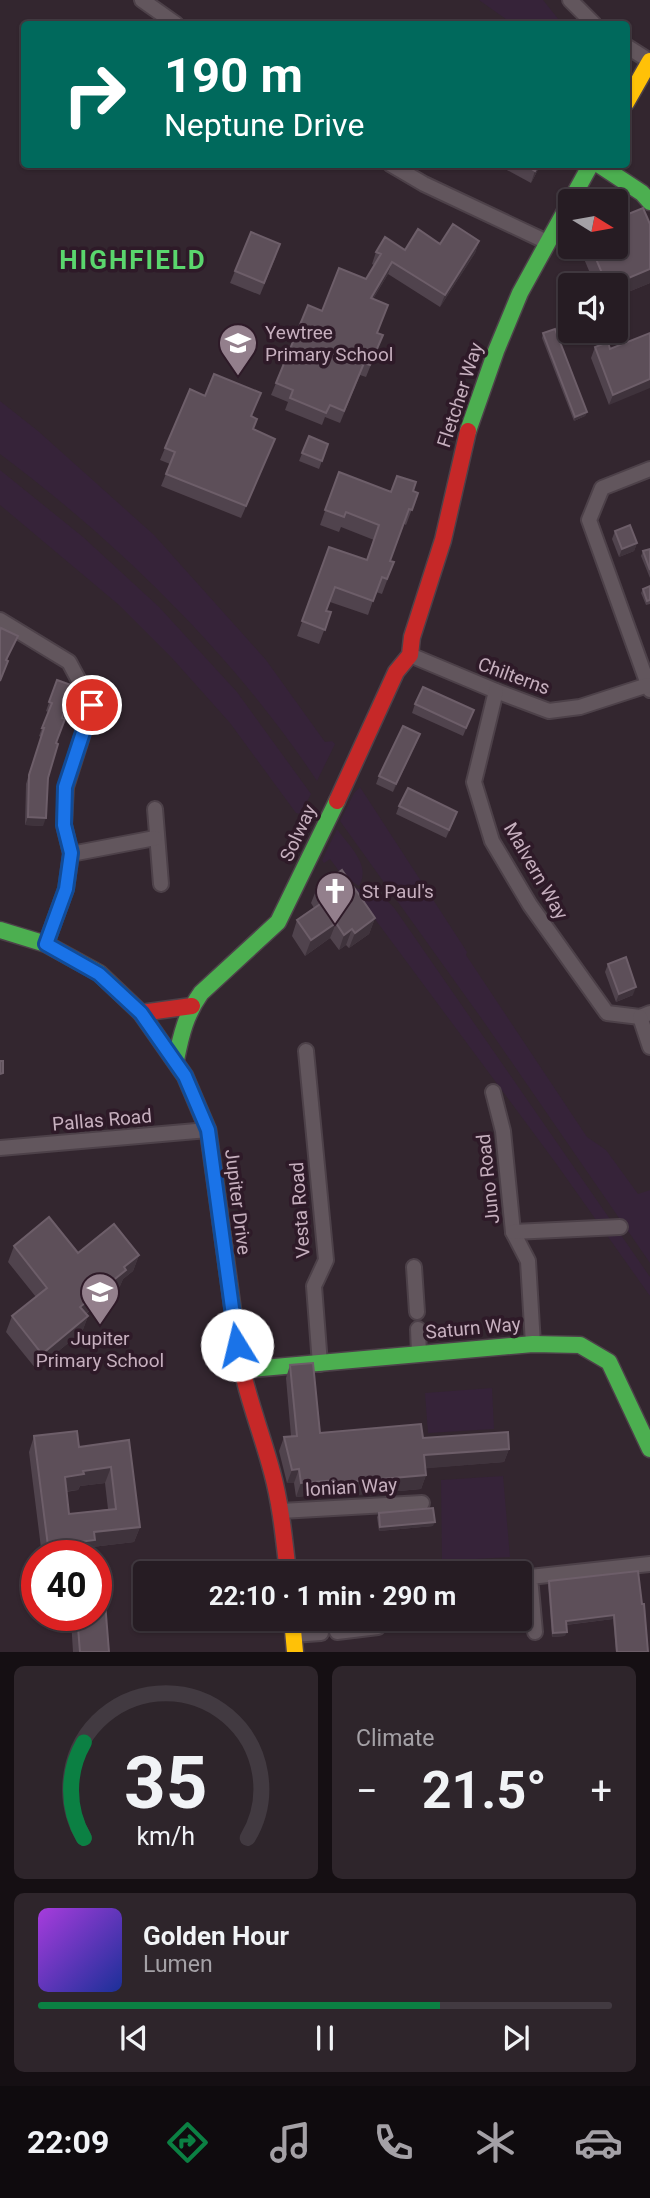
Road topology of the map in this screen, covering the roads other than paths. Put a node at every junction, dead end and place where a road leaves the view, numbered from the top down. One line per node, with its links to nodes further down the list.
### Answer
1 (142, 0): 3 (street)
2 (570, 0): 4 (street)
3 (172, 21)
4 (591, 21)
5 (630, 48): 6 (street)
6 (650, 61): 7 (street)
7 (630, 96)
8 (397, 168): 12 (street)
9 (590, 168): 12 (street, Fletcher Way)
10 (604, 168): 11 (street)
11 (650, 202)
12 (547, 242): 15 (street, Fletcher Way)
13 (650, 469): 16 (street)
14 (0, 620): 20 (street)
15 (410, 654): 17 (street, Chilterns); 24 (street, Solway)
16 (649, 687): 17 (street, Chilterns)
17 (496, 691): 26 (street, Malvern Way)
18 (155, 809): 19 (street)
19 (155, 838): 20 (street); 21 (street)
20 (71, 853): 23 (street)
21 (161, 884)
22 (0, 930): 23 (street, Jupiter Drive)
23 (46, 944): 25 (street, Jupiter Drive)
24 (192, 1006): 25 (street); 29 (street, Solway)
25 (141, 1013): 29 (street, Jupiter Drive)
26 (645, 1015): 27 (street)
27 (650, 1047)
28 (306, 1051): 40 (street, Vesta Road)
29 (176, 1060): 31 (street, Jupiter Drive)
30 (494, 1092): 34 (street, Juno Road)
31 (208, 1130): 32 (street, Pallas Road); 41 (street, Jupiter Drive)
32 (0, 1148)
33 (620, 1227): 34 (street)
34 (513, 1232): 38 (street, Juno Road)
35 (414, 1267): 36 (street)
36 (417, 1312)
37 (418, 1329): 39 (street)
38 (533, 1344): 39 (street, Saturn Way); 42 (street, Saturn Way)
39 (419, 1354): 40 (street, Saturn Way)
40 (320, 1364): 41 (street, Saturn Way)
41 (241, 1370): 44 (street, Jupiter Drive)
42 (650, 1449)
43 (422, 1503): 44 (street, Ionian Way)
44 (281, 1511): 45 (street, Jupiter Drive)
45 (287, 1561)
46 (650, 1564): 51 (street)
47 (293, 1631): 53 (street)
48 (312, 1631): 52 (street)
49 (345, 1631): 50 (street)
50 (337, 1632)
51 (535, 1632)
52 (321, 1633)
53 (295, 1652)

